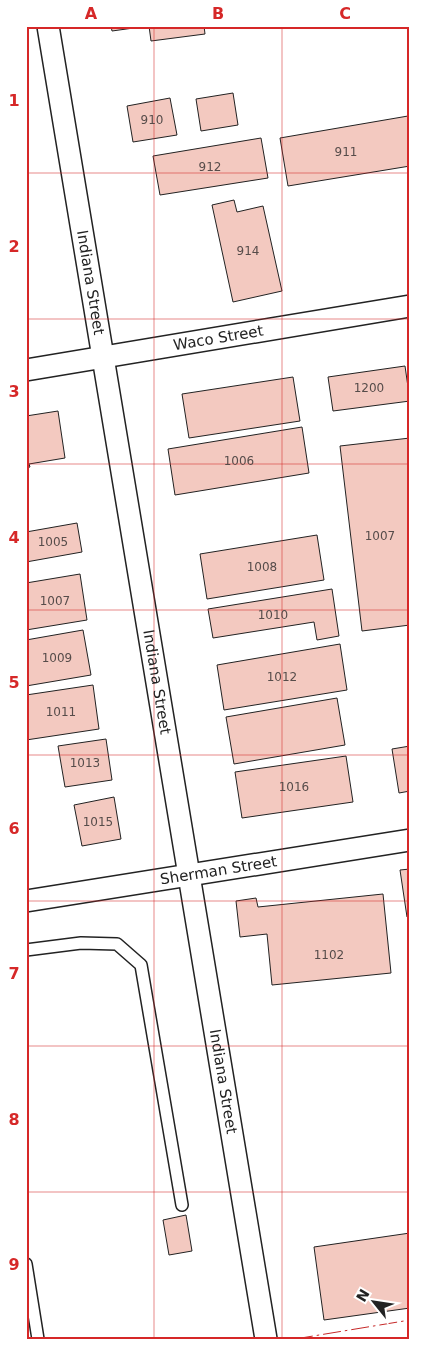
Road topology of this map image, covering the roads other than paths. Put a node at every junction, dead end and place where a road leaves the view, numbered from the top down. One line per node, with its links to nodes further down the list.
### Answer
1 (48, 26): 3 (street, Indiana Street)
2 (410, 306): 3 (street, Waco Street)
3 (103, 357): 4 (street, Waco Street); 6 (street, Indiana Street)
4 (26, 370)
5 (410, 840): 6 (street, Sherman Street)
6 (189, 875): 7 (street, Sherman Street); 12 (street, Indiana Street)
7 (26, 901)
8 (26, 950): 9 (lane)
9 (182, 1205)
10 (26, 1264): 11 (lane)
11 (38, 1339)
12 (266, 1339)

